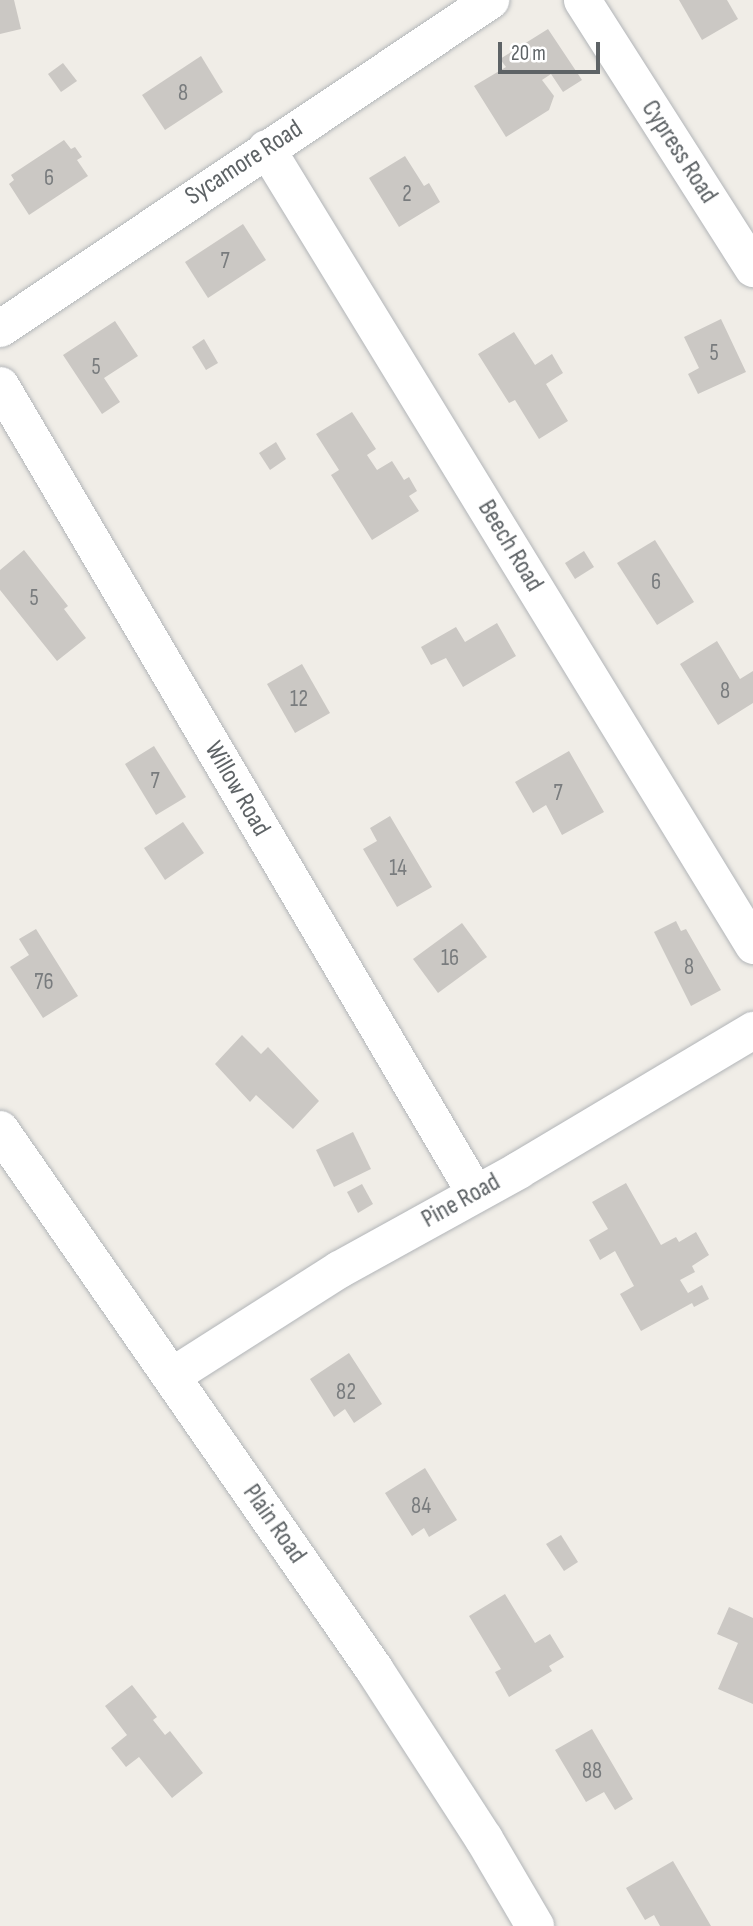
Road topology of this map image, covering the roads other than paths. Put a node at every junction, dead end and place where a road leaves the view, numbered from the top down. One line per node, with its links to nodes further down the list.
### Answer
1 (490, 0): 3 (street, Sycamore Road)
2 (582, 0): 4 (street, Cypress Road)
3 (266, 148): 5 (street, Sycamore Road); 7 (street, Beech Road)
4 (753, 268)
5 (0, 328)
6 (0, 386): 10 (street, Willow Road)
7 (753, 945)
8 (753, 1030): 10 (street, Pine Road)
9 (0, 1130): 11 (main road, Plain Road)
10 (475, 1193): 11 (street, Pine Road)
11 (171, 1376): 12 (main road, Plain Road)
12 (535, 1926)

